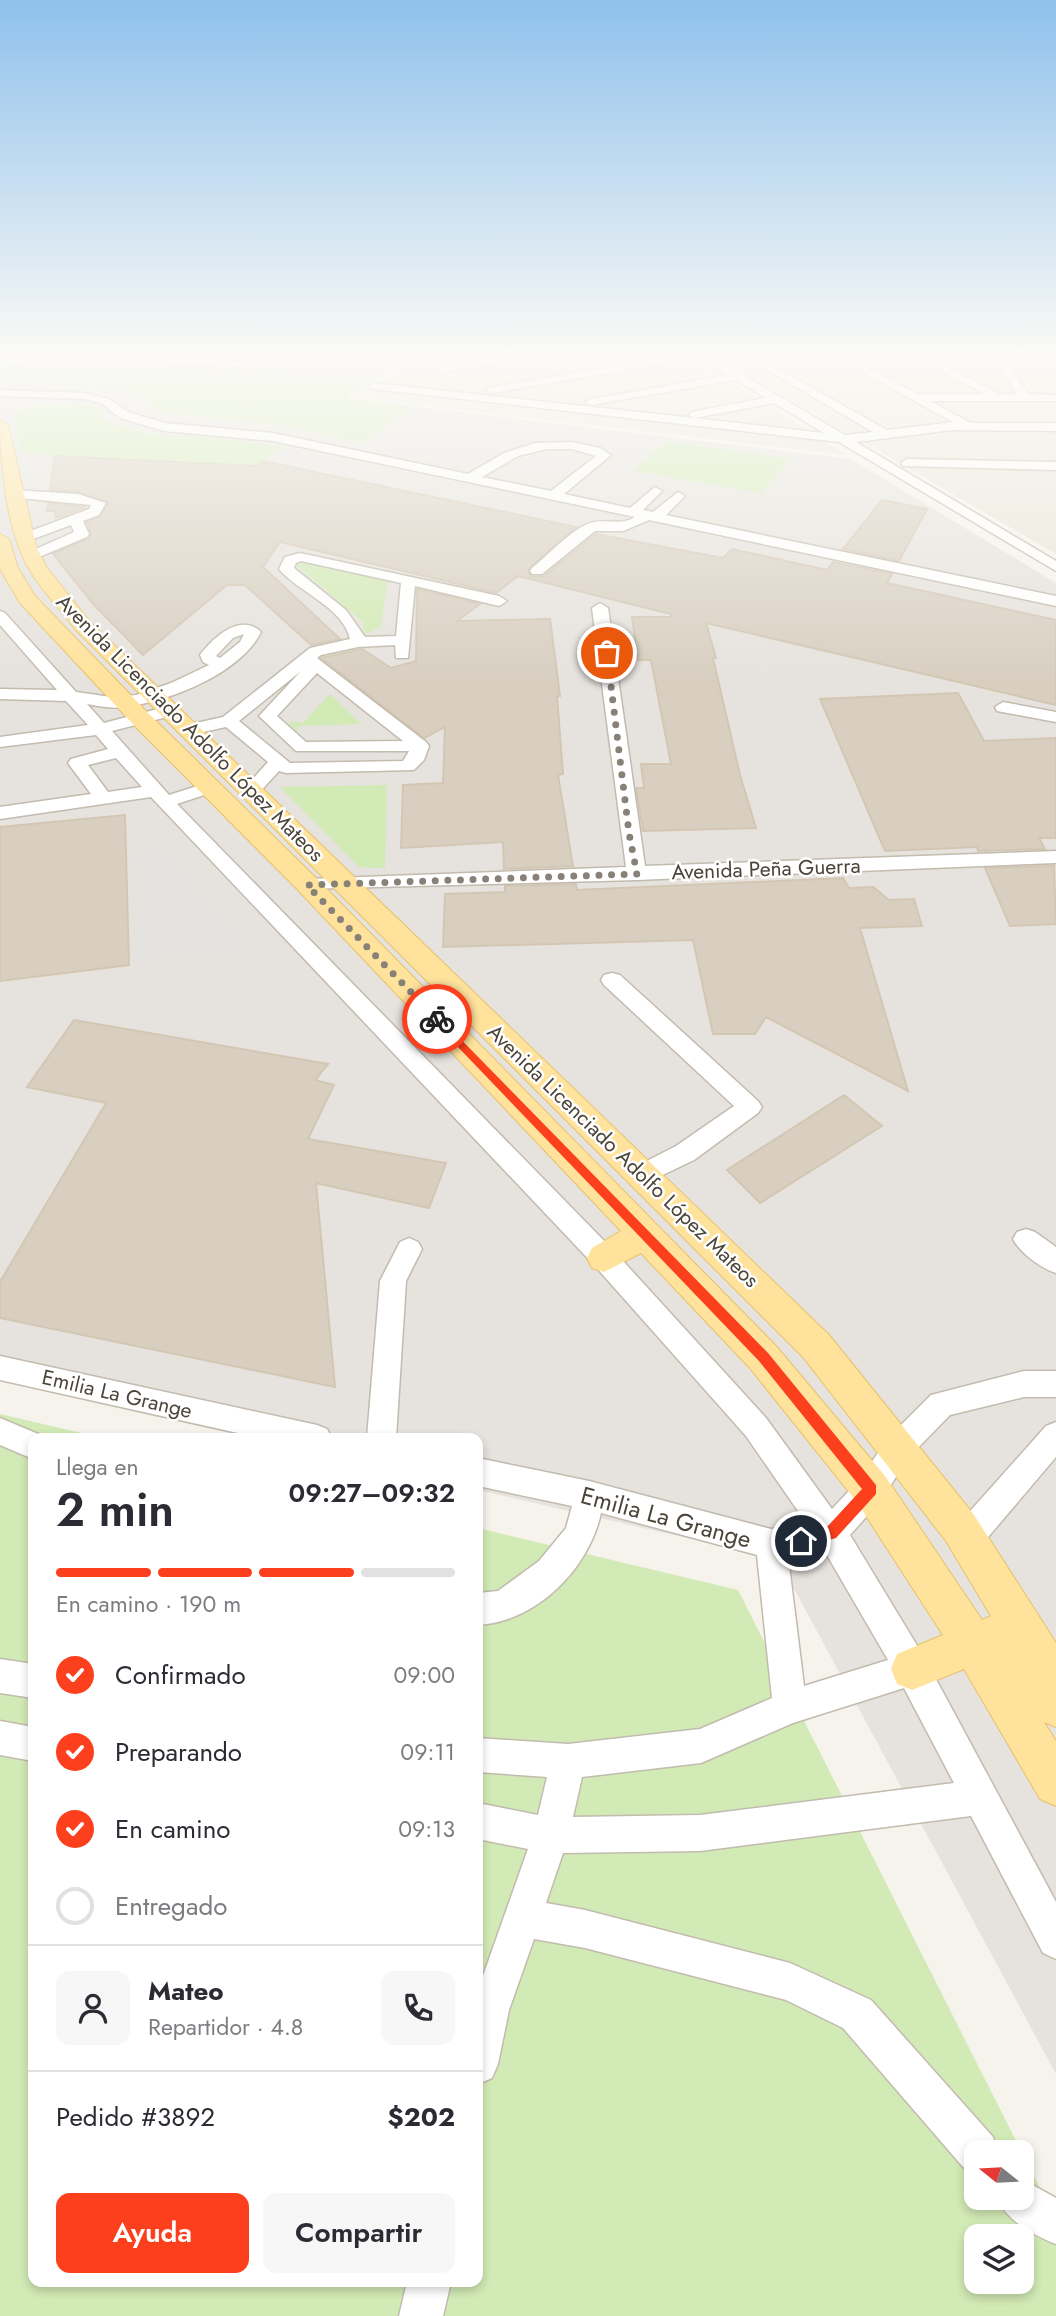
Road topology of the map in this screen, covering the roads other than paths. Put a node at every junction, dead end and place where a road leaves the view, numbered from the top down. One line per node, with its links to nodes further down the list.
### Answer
1 (8, 465): 11 (main road, Avenida Licenciado Adolfo López Mateos)
2 (409, 465): 9 (street)
3 (493, 465): 9 (street)
4 (592, 465): 12 (street)
5 (889, 465): 17 (street)
6 (910, 465): 15 (street)
7 (1010, 465): 8 (street)
8 (1056, 466)
9 (471, 478): 12 (street)
10 (655, 491): 14 (street)
11 (14, 494): 16 (main road, Avenida Licenciado Adolfo López Mateos); 16 (street)
12 (553, 496): 14 (street)
13 (678, 496): 14 (street)
14 (645, 515): 18 (street); 21 (street)
15 (1045, 543)
16 (19, 544): 29 (main road, Avenida Licenciado Adolfo López Mateos)
17 (1056, 567)
18 (537, 572)
19 (408, 582): 20 (street); 24 (street); 24 (street)
20 (499, 601)
21 (1056, 601)
22 (600, 608): 47 (street)
23 (0, 616): 28 (street)
24 (358, 642): 25 (street)
25 (311, 661): 32 (street); 36 (street); 36 (street)
26 (223, 666): 29 (street)
27 (0, 694): 28 (street)
28 (77, 697): 29 (street); 33 (street)
29 (146, 706): 33 (street); 34 (main road, Avenida Licenciado Adolfo López Mateos); 41 (main road, Avenida Licenciado Adolfo López Mateos)
30 (1003, 707): 31 (street)
31 (1056, 716)
32 (229, 721): 34 (street); 40 (street)
33 (100, 729): 35 (street); 37 (street)
34 (190, 730): 42 (main road, Avenida Licenciado Adolfo López Mateos)
35 (0, 742)
36 (420, 746): 40 (street)
37 (120, 751): 39 (street); 43 (street)
38 (0, 758): 39 (street)
39 (77, 763): 44 (street)
40 (277, 763): 42 (street)
41 (210, 788): 43 (street); 49 (main road, Avenida Licenciado Adolfo López Mateos)
42 (250, 792): 48 (main road, Avenida Licenciado Adolfo López Mateos)
43 (160, 797): 44 (street); 55 (street)
44 (105, 800): 45 (street)
45 (0, 813)
46 (1056, 857): 47 (street, Avenida Peña Guerra)
47 (637, 874): 48 (street, Avenida Peña Guerra)
48 (344, 883): 49 (street, Avenida Peña Guerra); 51 (main road, Avenida Licenciado Adolfo López Mateos)
49 (307, 885): 52 (main road, Avenida Licenciado Adolfo López Mateos)
50 (612, 980): 51 (street)
51 (642, 1175): 64 (main road, Avenida Licenciado Adolfo López Mateos)
52 (645, 1234): 55 (main road); 66 (main road, Avenida Licenciado Adolfo López Mateos)
53 (1026, 1239): 56 (street)
54 (409, 1249): 61 (street)
55 (604, 1258): 68 (street)
56 (1056, 1262)
57 (0, 1368): 60 (street, Emilia La Grange)
58 (1056, 1384): 64 (street)
59 (0, 1431): 63 (street)
60 (294, 1433)
61 (381, 1433)
62 (1056, 1435): 69 (street)
63 (28, 1444)
64 (898, 1448): 66 (street); 69 (main road, Avenida Licenciado Adolfo López Mateos)
65 (483, 1473): 67 (street, Emilia La Grange)
66 (871, 1489): 68 (street); 72 (main road, Avenida Licenciado Adolfo López Mateos)
67 (589, 1495): 70 (street, Emilia La Grange); 71 (street)
68 (831, 1533): 70 (street, Emilia La Grange); 73 (street)
69 (967, 1538): 76 (main road, Avenida Licenciado Adolfo López Mateos)
70 (771, 1544): 78 (street)
71 (483, 1608)
72 (973, 1644): 73 (main road); 77 (main road); 83 (main road, Avenida Licenciado Adolfo López Mateos)
73 (912, 1669): 78 (street); 84 (street)
74 (0, 1676): 75 (street)
75 (28, 1680)
76 (1056, 1682)
77 (1056, 1705)
78 (790, 1707): 82 (street)
79 (0, 1738): 80 (street)
80 (28, 1743)
81 (483, 1755): 82 (street)
82 (568, 1761): 86 (street)
83 (1056, 1783)
84 (982, 1797): 86 (street); 88 (street)
85 (483, 1822): 86 (street)
86 (551, 1835): 87 (street)
87 (522, 1918): 89 (street); 90 (street)
88 (1056, 1940)
89 (483, 2042)
90 (967, 2140)
91 (1034, 2209): 92 (street)
92 (1056, 2223)
93 (428, 2287): 94 (street)
94 (421, 2316)

